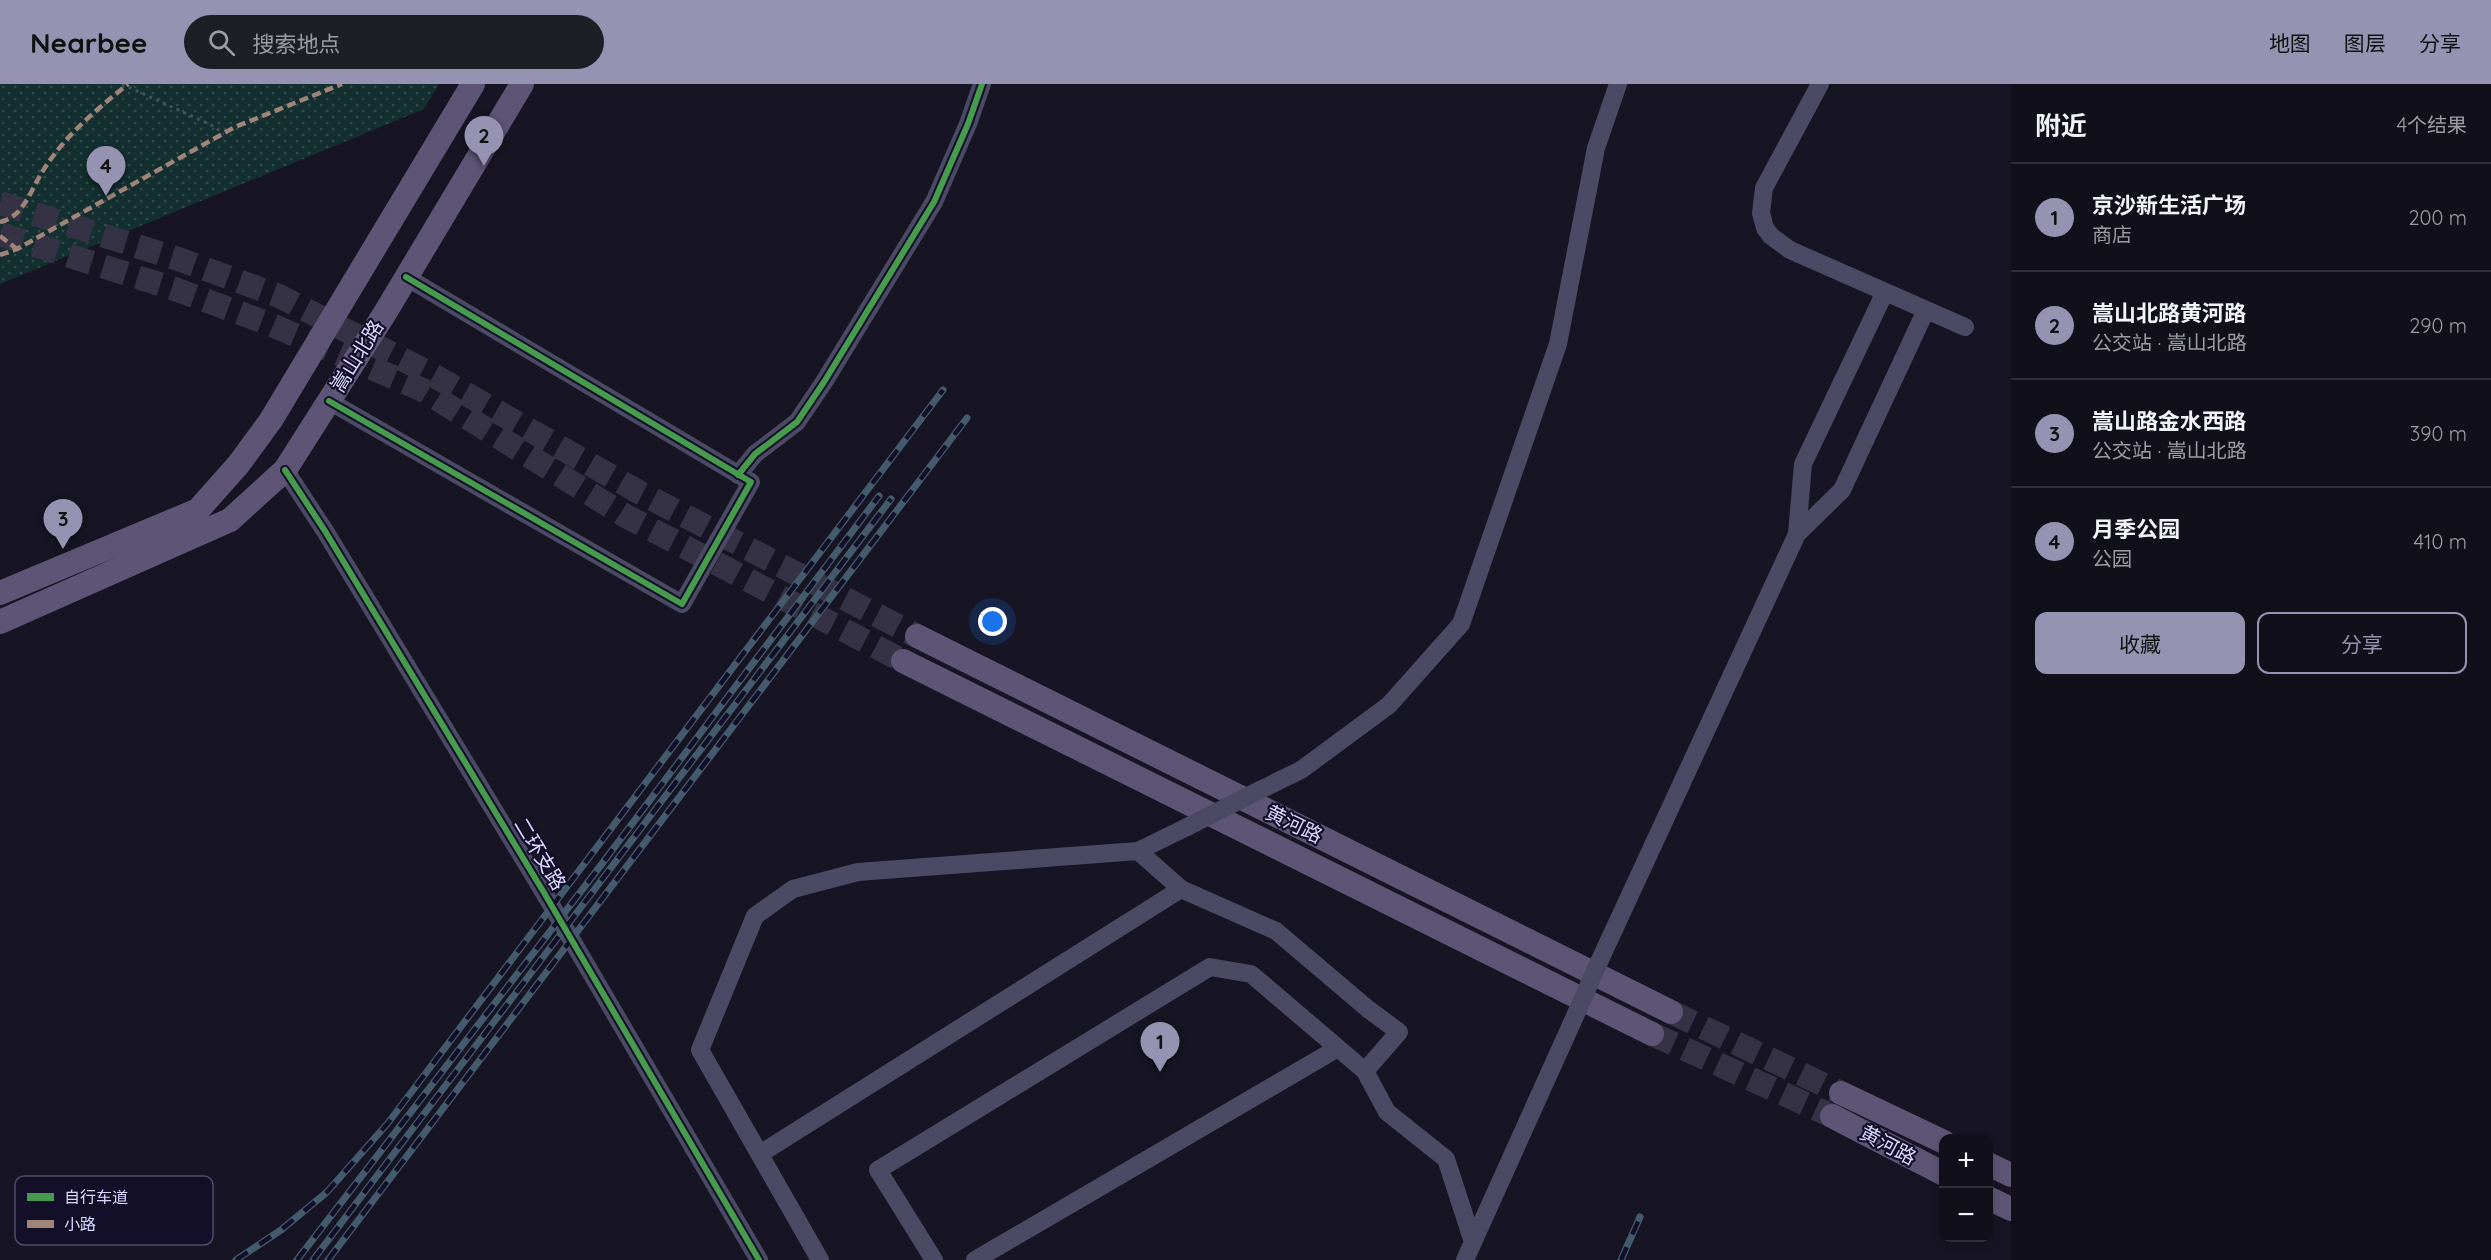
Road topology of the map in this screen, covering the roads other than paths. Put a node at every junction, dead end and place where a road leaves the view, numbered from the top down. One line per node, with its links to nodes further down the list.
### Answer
1 (473, 84): 14 (main road, 嵩山北路)
2 (522, 84): 6 (main road, 嵩山北路)
3 (982, 84): 12 (street)
4 (1618, 84): 18 (street, bridge)
5 (1820, 84): 7 (street)
6 (406, 277): 10 (main road, 嵩山北路); 12 (street)
7 (1885, 292): 8 (street); 13 (street)
8 (1926, 310): 9 (street); 13 (street)
9 (1965, 327)
10 (329, 401): 11 (main road, 嵩山北路); 12 (street)
11 (285, 470): 15 (main road, 嵩山北路); 34 (street, 二环支路)
12 (738, 475)
13 (1797, 534): 33 (street, bridge)
14 (0, 593)
15 (0, 622)
16 (917, 636): 20 (main road, 黄河路)
17 (903, 661): 21 (main road, 黄河路)
18 (1138, 851): 19 (street); 27 (street)
19 (1181, 889): 23 (street); 27 (street)
20 (1671, 1012)
21 (1652, 1034)
22 (1338, 1048): 23 (street); 36 (street); 37 (street)
23 (1365, 1071): 33 (street)
24 (1841, 1093): 26 (main road, 黄河路)
25 (1832, 1116): 29 (main road, 黄河路)
26 (1939, 1140)
27 (760, 1154): 35 (street)
28 (1993, 1166): 30 (main road)
29 (1939, 1171)
30 (2011, 1175)
31 (1993, 1200): 32 (main road)
32 (2011, 1209)
33 (1473, 1242): 38 (street)
34 (759, 1260)
35 (820, 1260)
36 (934, 1260)
37 (975, 1260)
38 (1465, 1260)

